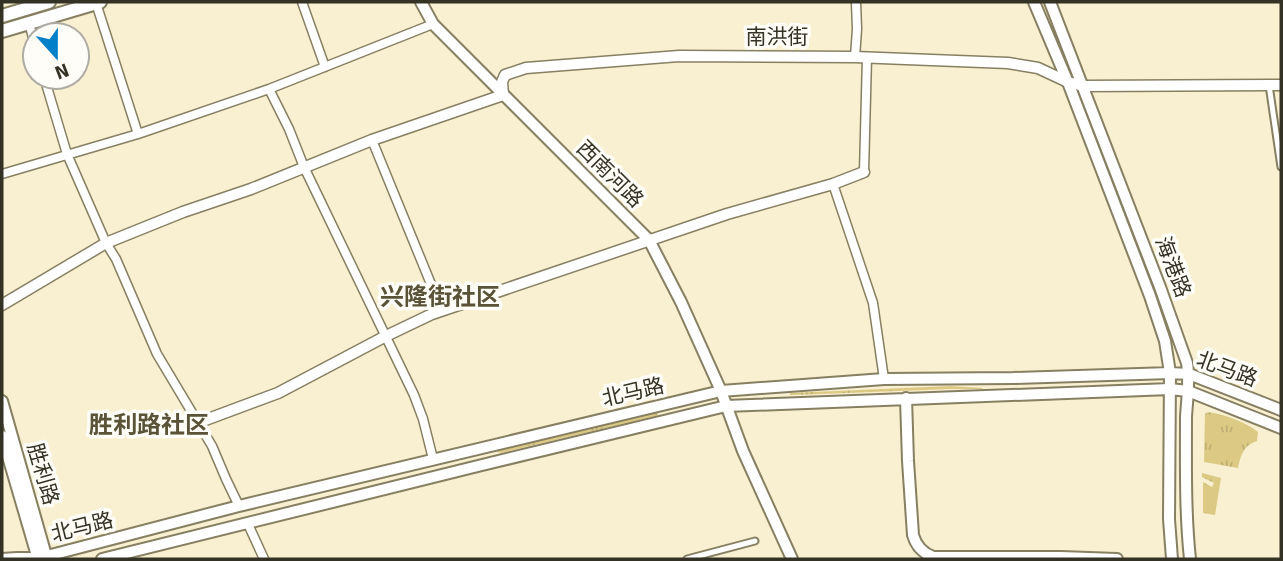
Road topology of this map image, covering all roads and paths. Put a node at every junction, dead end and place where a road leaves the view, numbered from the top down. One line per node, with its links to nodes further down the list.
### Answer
1 (49, 2): 8 (main road)
2 (98, 2): 9 (main road); 23 (street)
3 (302, 2): 15 (street)
4 (421, 2): 10 (main road, 西南河路)
5 (856, 2): 13 (street)
6 (1034, 2): 16 (main road, 海港路)
7 (1050, 2): 19 (main road, 海港路)
8 (2, 16)
9 (36, 21)
10 (433, 24): 15 (street); 22 (main road, 西南河路)
11 (21, 25): 12 (main road)
12 (2, 31)
13 (855, 57): 14 (street, 南洪街); 22 (street, 南洪街)
14 (867, 57): 16 (street, 南洪街); 28 (street)
15 (325, 67): 20 (street)
16 (1068, 82): 19 (street, 南洪街); 36 (main road, 海港路)
17 (1269, 85): 18 (street, 南洪街); 19 (street, 南洪街); 27 (street)
18 (1281, 85)
19 (1083, 86): 37 (main road, 海港路)
20 (269, 89): 23 (street); 26 (street)
21 (48, 91): 25 (street)
22 (503, 95): 24 (street); 31 (main road, 西南河路)
23 (138, 134): 25 (street)
24 (372, 140): 26 (street); 34 (street)
25 (67, 154): 29 (street); 32 (street)
26 (304, 167): 32 (street); 35 (street)
27 (1281, 167)
28 (864, 172): 30 (street)
29 (2, 174)
30 (833, 184): 31 (street); 38 (street)
31 (649, 240): 34 (street); 40 (main road, 西南河路)
32 (106, 243): 33 (street); 46 (street)
33 (2, 305)
34 (442, 311): 35 (street)
35 (386, 335): 46 (street); 49 (street)
36 (1170, 373): 37 (main road, 北马路); 38 (main road, 北马路); 39 (main road, 海港路)
37 (1189, 374): 41 (main road, 海港路); 45 (main road, 北马路)
38 (884, 379): 40 (main road, 北马路)
39 (1170, 389): 41 (main road, 北马路); 42 (main road, 北马路); 60 (main road, 海港路)
40 (721, 391): 44 (main road, 西南河路); 49 (main road, 北马路)
41 (1188, 391): 47 (main road, 北马路); 61 (main road, 海港路)
42 (906, 398): 44 (main road, 北马路); 59 (main road)
43 (2, 401): 53 (main road, 胜利路)
44 (726, 406): 51 (main road, 北马路); 58 (main road, 西南河路)
45 (1281, 410)
46 (200, 422): 50 (street)
47 (1281, 428)
48 (2, 436): 53 (main road, 胜利路)
49 (433, 459): 50 (main road, 北马路)
50 (239, 506): 53 (main road, 北马路)
51 (248, 524): 55 (main road, 北马路); 56 (street)
52 (755, 541): 57 (street)
53 (42, 558): 54 (main road, 北马路)
54 (2, 559)
55 (102, 559)
56 (264, 559)
57 (687, 559)
58 (792, 559)
59 (1117, 559)
60 (1172, 559)
61 (1189, 559)

